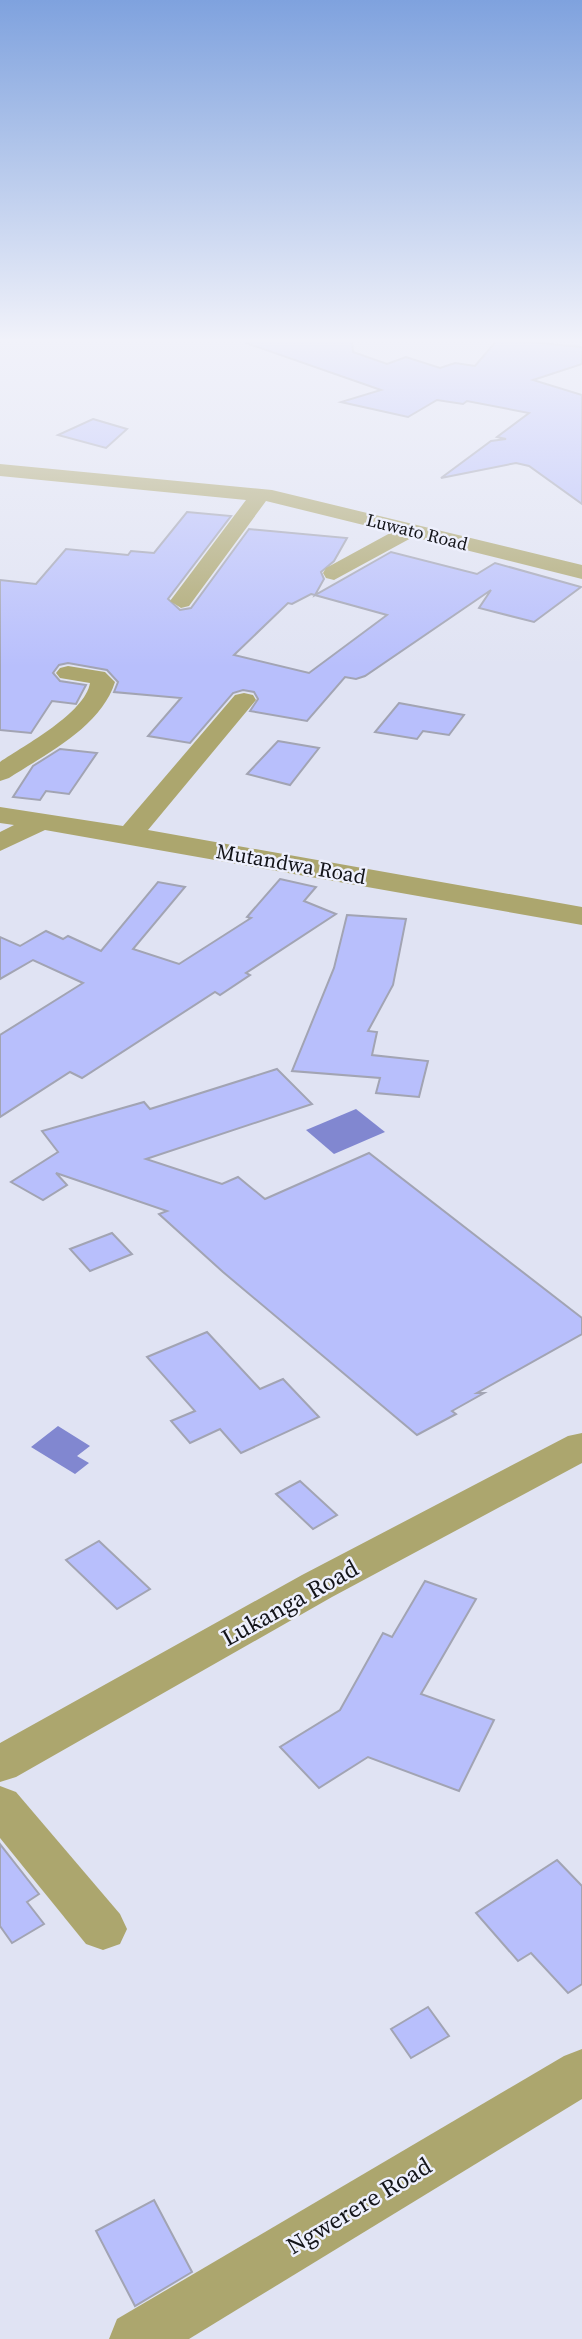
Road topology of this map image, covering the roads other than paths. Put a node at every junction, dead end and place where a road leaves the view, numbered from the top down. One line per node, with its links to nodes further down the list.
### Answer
1 (0, 470): 2 (street, Luwato Road)
2 (260, 495): 3 (street, Luwato Road); 6 (street)
3 (410, 530): 4 (street, Luwato Road); 5 (street)
4 (582, 572)
5 (334, 573)
6 (181, 601)
7 (68, 673): 9 (street)
8 (244, 701): 12 (street)
9 (0, 774)
10 (0, 815): 11 (street, Mutandwa Road)
11 (44, 820): 12 (street, Mutandwa Road); 13 (street)
12 (130, 835): 14 (street, Mutandwa Road)
13 (0, 843)
14 (582, 916)
15 (582, 1446): 16 (street, Lukanga Road)
16 (0, 1764)
17 (0, 1805): 18 (street)
18 (103, 1929)
19 (582, 2073): 20 (street, Ngwerere Road)
20 (137, 2339)

